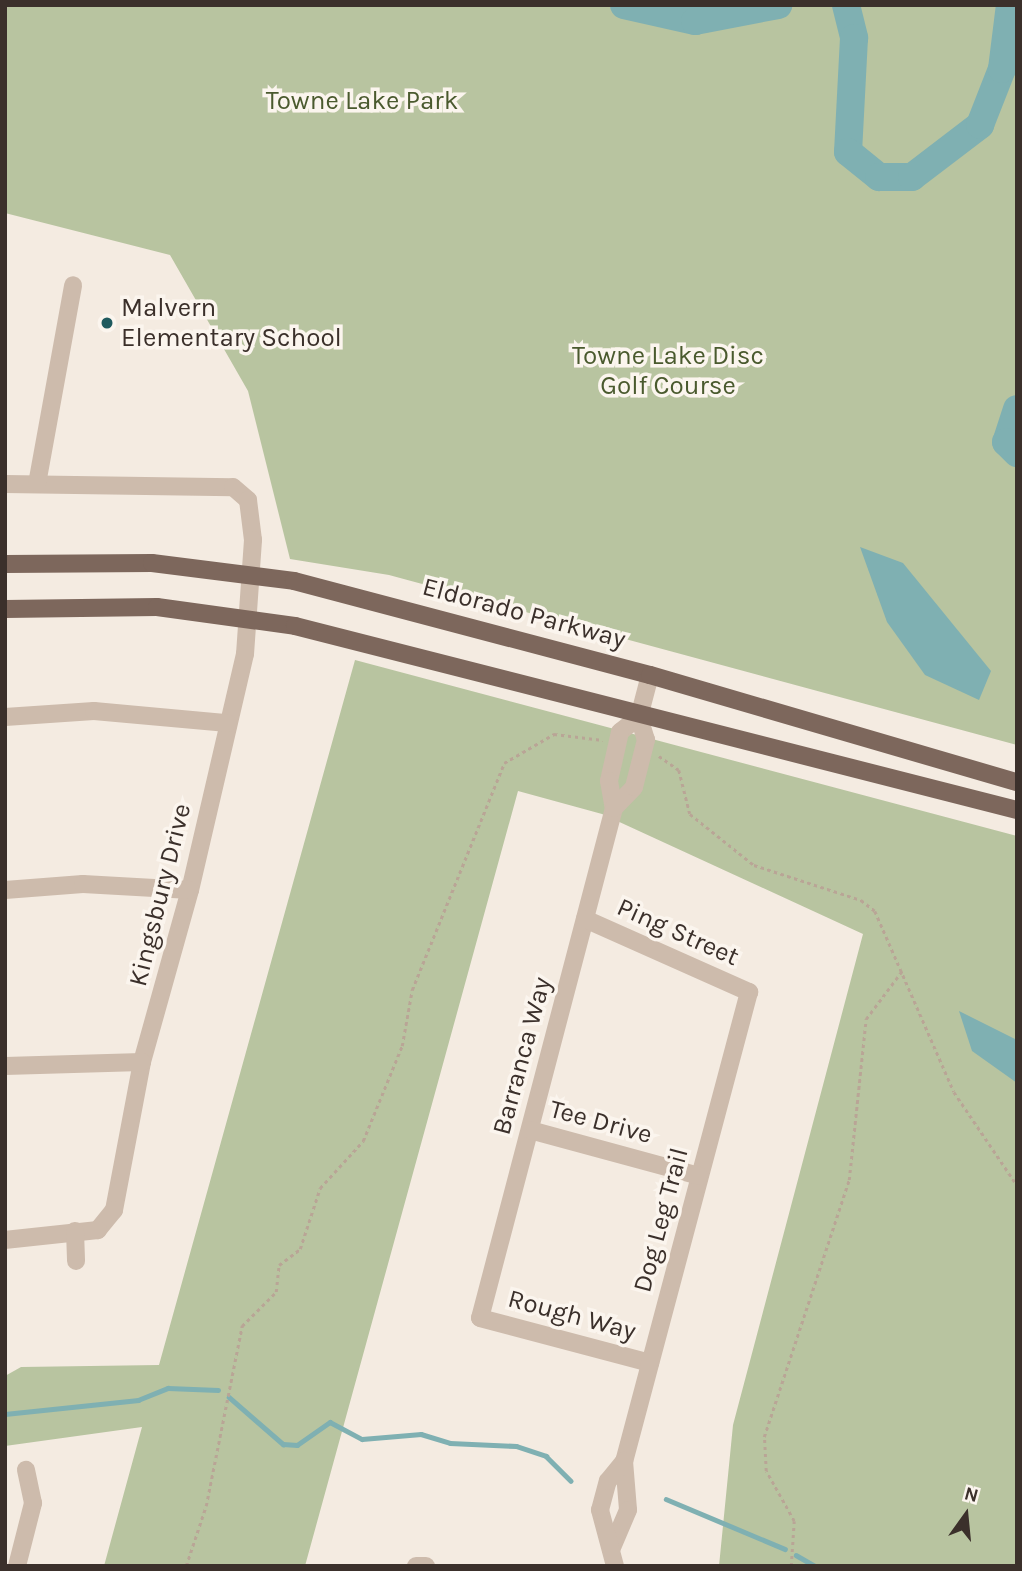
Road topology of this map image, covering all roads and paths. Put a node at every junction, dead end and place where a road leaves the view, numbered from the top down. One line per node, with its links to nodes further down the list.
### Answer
1 (73, 285): 3 (street)
2 (5, 484): 3 (street, Kingsbury Drive)
3 (37, 484): 5 (street, Kingsbury Drive)
4 (5, 564): 5 (main road, Eldorado Parkway)
5 (252, 573): 7 (street, Kingsbury Drive); 8 (main road, Eldorado Parkway)
6 (5, 609): 7 (main road)
7 (250, 618): 10 (main road); 11 (street, Kingsbury Drive)
8 (650, 675): 10 (street, Barranca Way); 14 (main road, Eldorado Parkway)
9 (5, 717): 11 (street)
10 (639, 717): 15 (street, Barranca Way); 15 (street, Barranca Way); 16 (main road)
11 (227, 723): 18 (street, Kingsbury Drive)
12 (608, 742): 36 (path)
13 (659, 756): 20 (path)
14 (1017, 782)
15 (614, 808): 19 (street, Barranca Way)
16 (1017, 810)
17 (5, 890): 18 (street)
18 (190, 891): 22 (street, Kingsbury Drive)
19 (585, 919): 21 (street, Ping Street); 24 (street, Barranca Way)
20 (902, 971): 26 (path); 37 (path)
21 (749, 992): 25 (street, Dog Leg Trail)
22 (142, 1062): 23 (street); 27 (street, Kingsbury Drive)
23 (5, 1066)
24 (530, 1130): 25 (street, Tee Drive); 30 (street, Barranca Way)
25 (699, 1176): 31 (street, Dog Leg Trail)
26 (1017, 1185)
27 (75, 1231): 28 (street); 29 (street)
28 (5, 1240)
29 (76, 1261)
30 (480, 1318): 31 (street, Rough Way)
31 (650, 1363): 32 (street, Dog Leg Trail)
32 (624, 1461): 34 (street, Dog Leg Trail); 34 (street, Dog Leg Trail)
33 (26, 1470): 35 (street)
34 (613, 1558)
35 (17, 1566)
36 (186, 1566)
37 (791, 1566)

